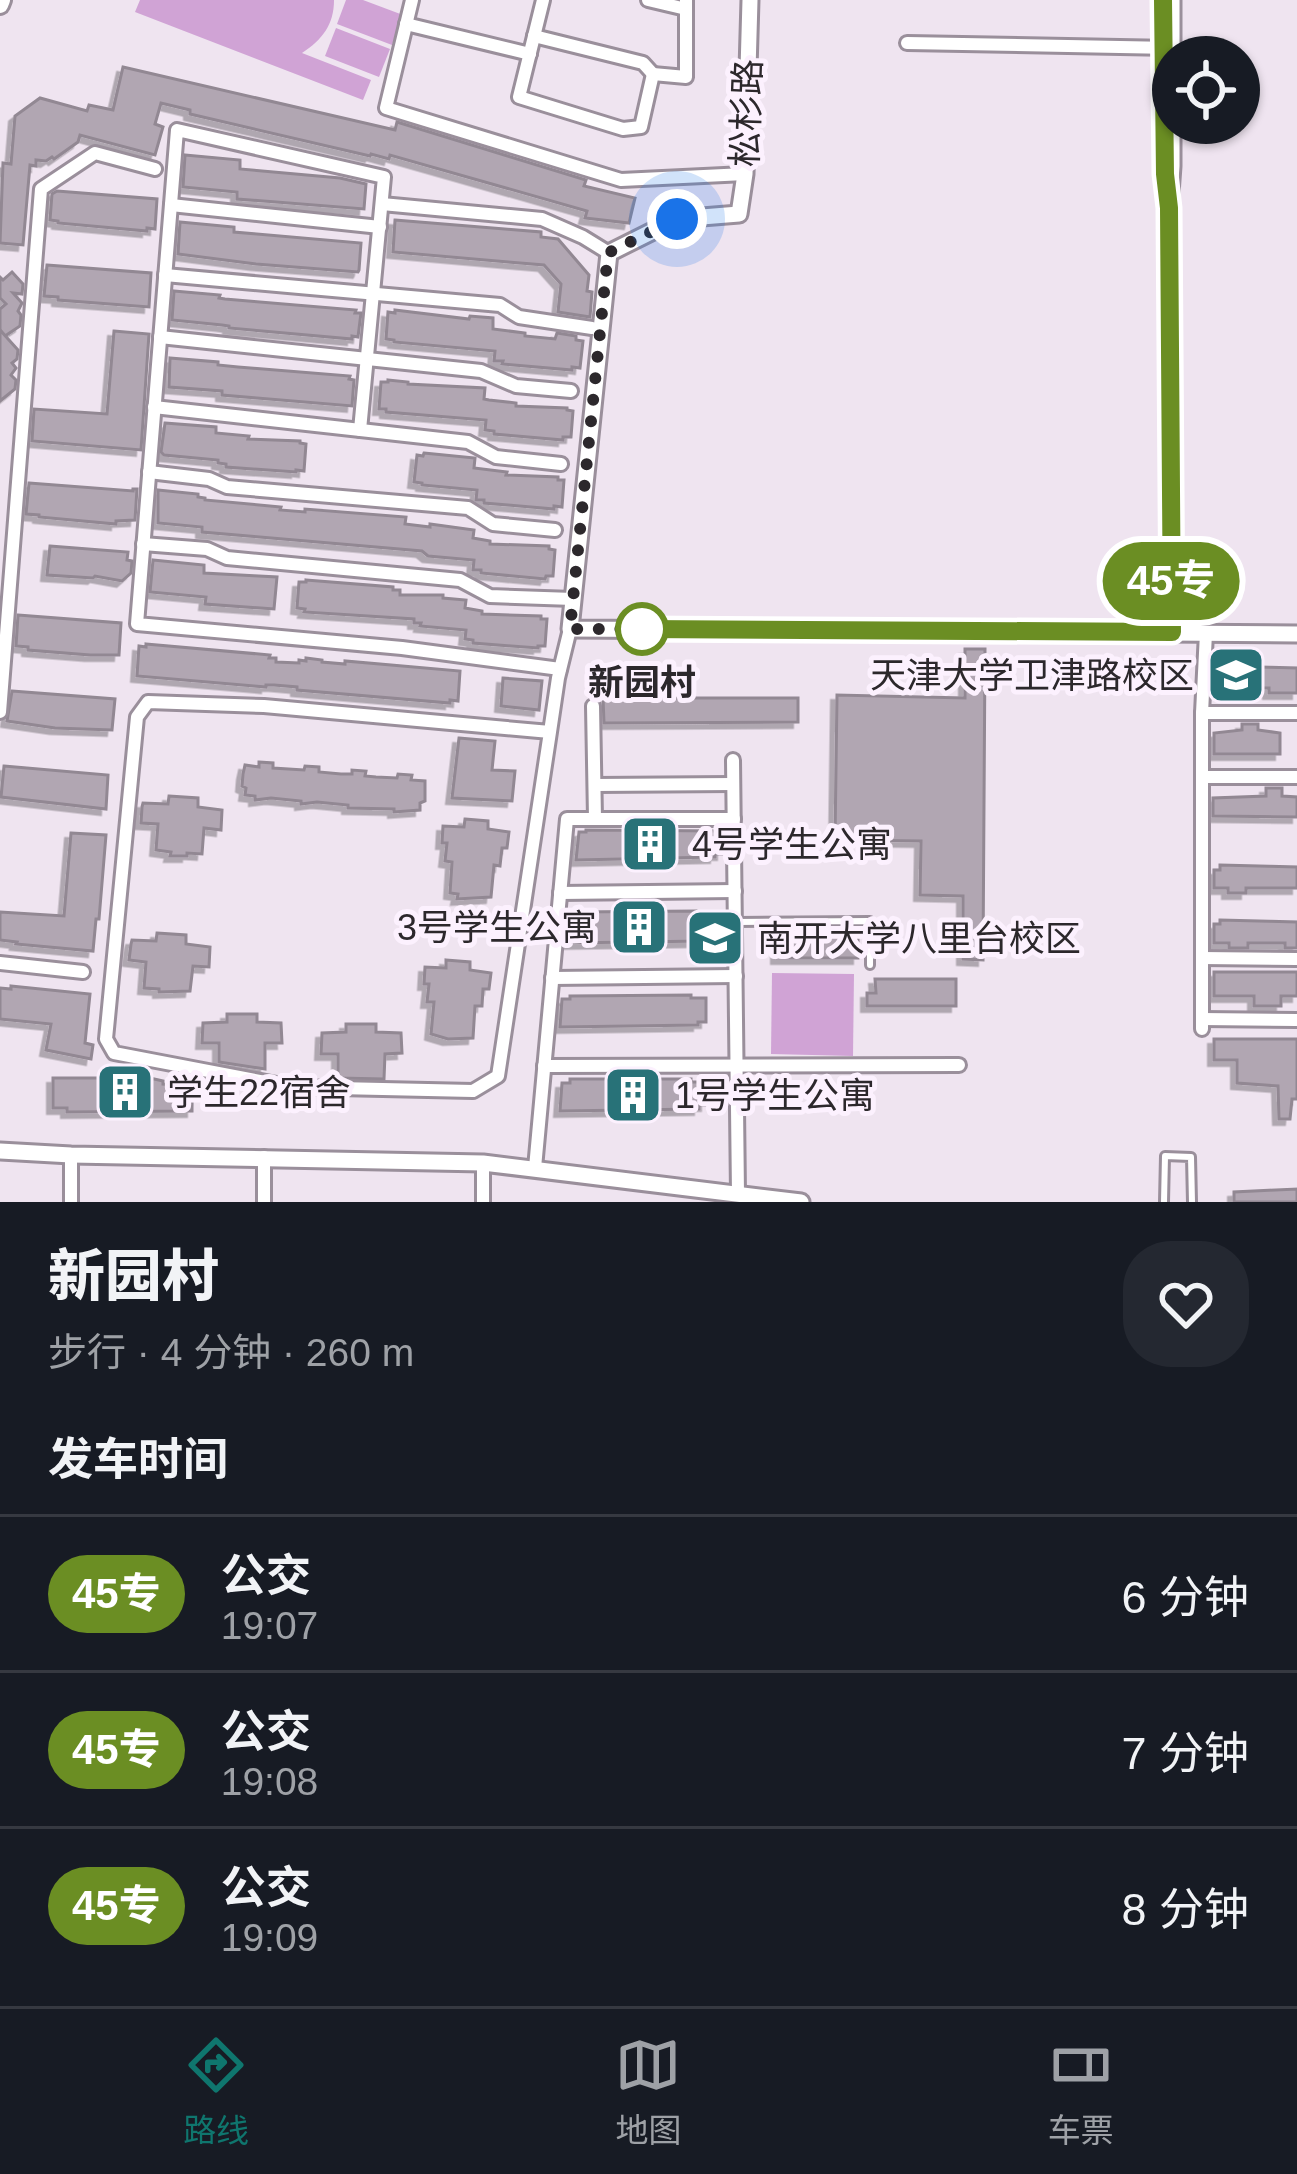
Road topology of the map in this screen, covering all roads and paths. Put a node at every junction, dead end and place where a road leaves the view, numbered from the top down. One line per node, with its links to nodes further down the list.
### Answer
1 (412, 0): 7 (street)
2 (543, 0): 8 (street)
3 (648, 0): 6 (street)
4 (750, 0): 16 (street, 松杉路)
5 (1167, 0): 9 (street)
6 (686, 4): 13 (street)
7 (406, 25): 12 (street); 16 (street)
8 (534, 36): 12 (street); 13 (street)
9 (1168, 36)
10 (907, 43): 11 (street)
11 (1152, 48)
12 (530, 54): 13 (street)
13 (653, 74)
14 (1166, 144): 36 (street)
15 (155, 169): 33 (street)
16 (745, 175): 20 (street, 松杉路)
17 (382, 204): 18 (street); 19 (street); 20 (street)
18 (171, 205): 19 (street); 21 (street)
19 (380, 227): 22 (street)
20 (608, 253): 34 (street)
21 (165, 275): 22 (street); 24 (street)
22 (373, 294): 23 (street); 25 (street)
23 (592, 328)
24 (160, 337): 25 (street); 27 (street)
25 (367, 359): 26 (street); 28 (street)
26 (571, 391)
27 (154, 407): 28 (street); 30 (street)
28 (359, 430): 29 (street)
29 (561, 464)
30 (149, 472): 31 (street); 32 (street)
31 (555, 530)
32 (143, 544): 34 (street); 39 (street)
33 (6, 562): 41 (street)
34 (573, 599): 35 (street)
35 (570, 629): 36 (street); 39 (street)
36 (1172, 632): 37 (street)
37 (1206, 633): 38 (street); 42 (street)
38 (1297, 634)
39 (560, 669): 44 (street)
40 (593, 706): 49 (street)
41 (0, 712)
42 (1202, 713): 43 (street); 46 (street)
43 (1297, 713)
44 (550, 732): 44 (street)
45 (733, 760): 48 (street)
46 (1202, 777): 47 (street); 55 (street)
47 (1297, 777)
48 (733, 784): 49 (street); 51 (street)
49 (595, 785): 50 (street)
50 (595, 818): 51 (street); 53 (street)
51 (734, 819): 52 (street)
52 (735, 891): 53 (street); 54 (street)
53 (560, 893): 61 (street)
54 (735, 922): 58 (lane); 60 (street)
55 (1202, 958): 56 (street); 62 (street)
56 (1297, 958)
57 (0, 963): 59 (street)
58 (870, 965)
59 (83, 972)
60 (736, 976): 61 (street); 63 (street)
61 (552, 978): 65 (street)
62 (1297, 1020)
63 (737, 1064): 64 (street); 65 (street); 71 (street)
64 (959, 1065)
65 (544, 1066): 70 (street)
66 (0, 1151): 67 (street)
67 (71, 1155): 68 (street); 72 (street)
68 (264, 1157): 69 (street); 73 (street)
69 (483, 1163): 70 (street); 74 (street)
70 (535, 1168): 71 (street)
71 (738, 1194): 75 (street)
72 (71, 1202)
73 (264, 1202)
74 (483, 1202)
75 (801, 1202)
76 (1164, 1202): 77 (lane)
77 (1192, 1202)

